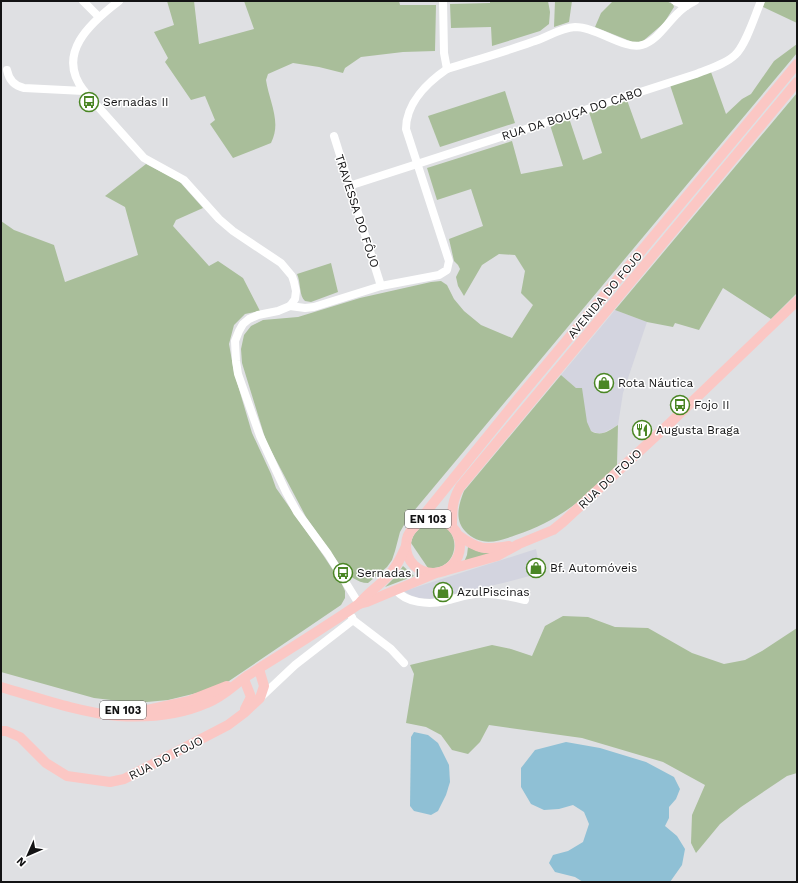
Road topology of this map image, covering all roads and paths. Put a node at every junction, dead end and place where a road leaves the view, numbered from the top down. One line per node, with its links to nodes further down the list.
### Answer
1 (83, 1): 8 (street)
2 (119, 1): 8 (street)
3 (443, 1): 10 (street)
4 (675, 1): 7 (street)
5 (695, 1): 7 (street)
6 (761, 1): 15 (street, RUA DA BOUÇA DO CABO)
7 (686, 6): 10 (street)
8 (99, 17): 13 (street)
9 (797, 64): 21 (main road, AVENIDA DO FOJO)
10 (448, 69): 15 (street)
11 (7, 70): 13 (street)
12 (797, 82): 20 (main road, AVENIDA DO FOJO)
13 (84, 91): 19 (street)
14 (334, 136): 16 (street, TRAVESSA DO FÔJO)
15 (417, 164): 16 (street, RUA DA BOUÇA DO CABO); 17 (street)
16 (349, 186): 17 (street, TRAVESSA DO FÔJO)
17 (381, 286): 19 (street)
18 (797, 301): 23 (main road, RUA DO FOJO / EN 103)
19 (290, 306): 29 (street)
20 (452, 526): 21 (main road, EN 103); 22 (main road, EN 103)
21 (414, 527): 24 (main road, AVENIDA DO FOJO / EN 103)
22 (458, 535): 23 (main road, RUA DO FOJO / EN 103); 25 (main road, EN 103)
23 (519, 544): 25 (main road, RUA DO FOJO / EN 103)
24 (406, 546): 26 (main road); 29 (main road, EN 103)
25 (444, 571): 26 (main road, EN 103)
26 (434, 574): 27 (main road, EN 103)
27 (396, 590): 28 (street); 29 (main road, EN 103)
28 (525, 600)
29 (359, 604): 30 (main road, EN 103)
30 (351, 616): 31 (street); 32 (main road, EN 103); 36 (street)
31 (404, 663)
32 (259, 669): 33 (main road, EN 103); 36 (main road)
33 (244, 679): 34 (main road, EN 103); 35 (main road, EN 103); 37 (main road)
34 (1, 680)
35 (1, 687)
36 (260, 698): 37 (main road, RUA DO FOJO)
37 (244, 713): 38 (main road, RUA DO FOJO)
38 (1, 731)

